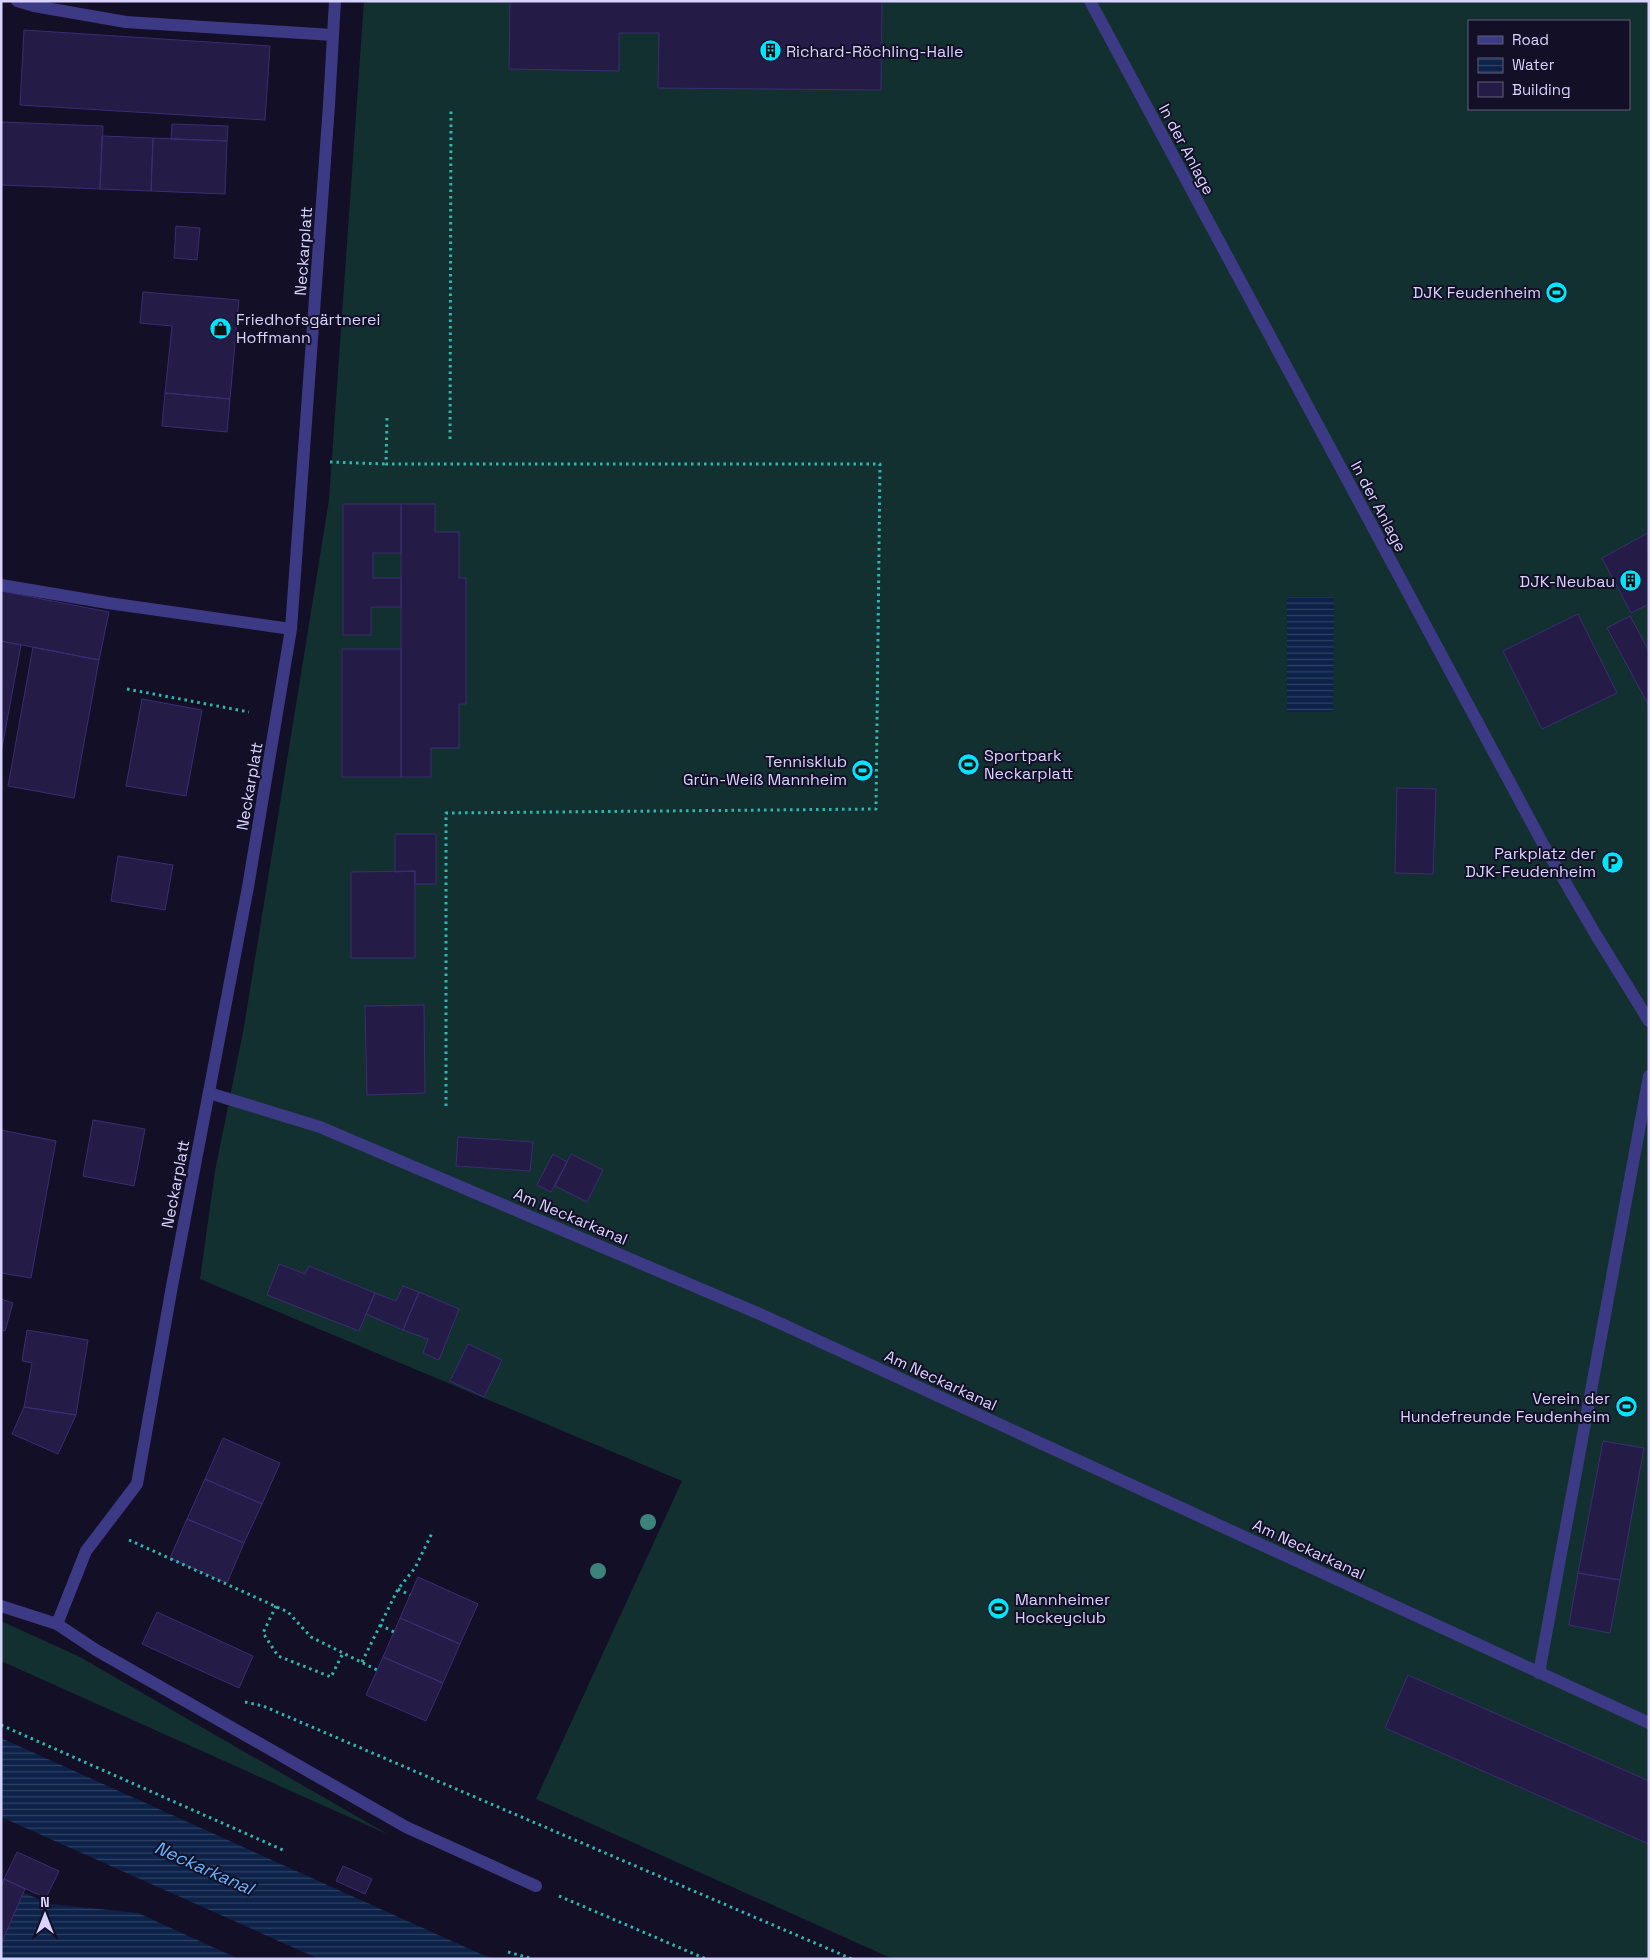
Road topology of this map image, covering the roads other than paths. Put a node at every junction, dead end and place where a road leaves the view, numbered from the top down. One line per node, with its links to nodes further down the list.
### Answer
1 (17, 1): 4 (street)
2 (335, 1): 4 (street, Neckarplatt)
3 (1090, 1): 7 (street, In der Anlage)
4 (333, 35): 6 (street, Neckarplatt)
5 (1, 585): 6 (street)
6 (291, 629): 9 (street, Neckarplatt)
7 (1649, 1021)
8 (1649, 1076): 12 (street)
9 (210, 1093): 11 (street, Neckarplatt); 12 (street, Am Neckarkanal)
10 (1, 1606): 11 (street)
11 (57, 1624): 14 (street)
12 (1539, 1673): 13 (street, Am Neckarkanal)
13 (1649, 1723)
14 (536, 1886)

